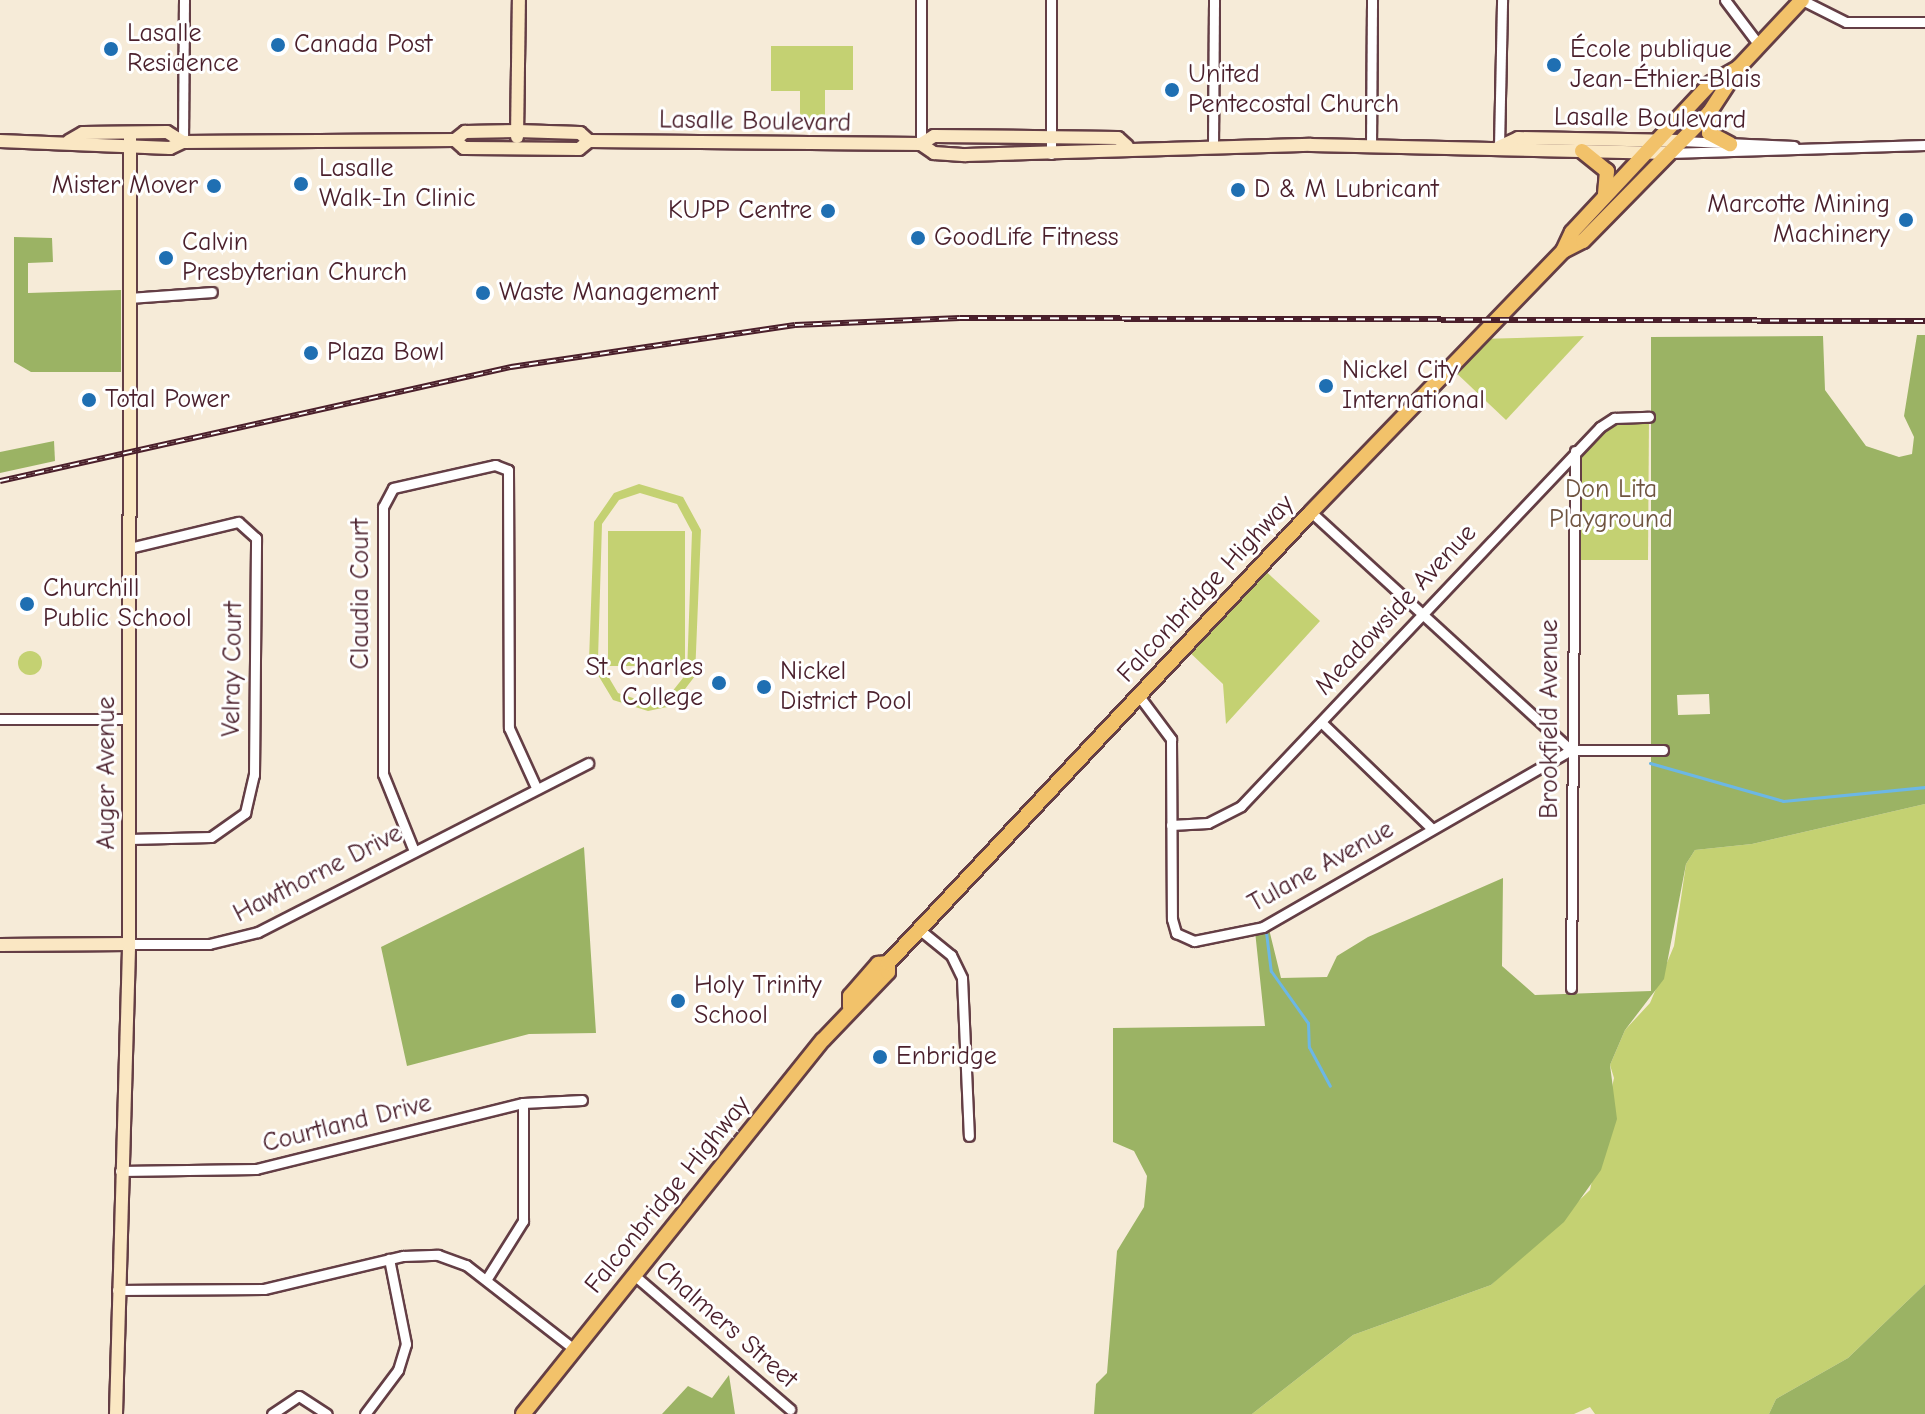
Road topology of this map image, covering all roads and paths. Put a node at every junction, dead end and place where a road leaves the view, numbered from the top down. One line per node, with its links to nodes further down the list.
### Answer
1 (184, 0): 23 (street)
2 (519, 0): 14 (main road)
3 (921, 0): 24 (street)
4 (1051, 0): 16 (street)
5 (1214, 0): 28 (street)
6 (1372, 0): 29 (street)
7 (1502, 0): 30 (street)
8 (1725, 0): 11 (street)
9 (1802, 0): 10 (street); 11 (main road, Falconbridge Highway)
10 (1925, 22)
11 (1759, 45): 12 (main road, Falconbridge Highway)
12 (1739, 67): 13 (main road, Falconbridge Highway); 18 (main road, Falconbridge Highway)
13 (1709, 113): 22 (main road, Falconbridge Highway); 25 (main road)
14 (517, 131): 17 (main road, Lasalle Boulevard); 21 (main road, Lasalle Boulevard); 33 (main road)
15 (130, 133): 20 (main road, Lasalle Boulevard); 23 (main road, Lasalle Boulevard); 32 (main road, Auger Avenue)
16 (1051, 137): 24 (main road, Lasalle Boulevard); 27 (main road, Lasalle Boulevard); 37 (street)
17 (455, 140): 23 (main road, Lasalle Boulevard); 33 (main road, Lasalle Boulevard)
18 (1658, 140): 22 (main road, Lasalle Boulevard); 30 (main road, Lasalle Boulevard); 35 (main road, Falconbridge Highway)
19 (0, 141): 20 (main road, Lasalle Boulevard)
20 (69, 141): 32 (main road, Lasalle Boulevard)
21 (589, 141): 24 (main road, Lasalle Boulevard); 33 (main road, Lasalle Boulevard)
22 (1680, 141): 25 (street, Lasalle Boulevard); 36 (main road, Falconbridge Highway)
23 (183, 142): 32 (main road, Lasalle Boulevard)
24 (921, 144): 37 (main road, Lasalle Boulevard)
25 (1730, 144): 31 (street, Lasalle Boulevard)
26 (1925, 145): 31 (street, Lasalle Boulevard)
27 (1127, 146): 28 (main road, Lasalle Boulevard); 37 (main road, Lasalle Boulevard)
28 (1213, 146): 29 (main road, Lasalle Boulevard)
29 (1371, 147): 30 (main road, Lasalle Boulevard)
30 (1499, 147): 34 (main road, Lasalle Boulevard)
31 (1801, 147): 36 (street, Lasalle Boulevard)
32 (130, 149): 41 (main road, Auger Avenue)
33 (518, 149)
34 (1582, 151): 35 (main road, Lasalle Boulevard); 38 (main road)
35 (1646, 152): 36 (main road, Lasalle Boulevard); 38 (main road, Falconbridge Highway)
36 (1668, 153): 39 (main road, Falconbridge Highway)
37 (1051, 154)
38 (1605, 196): 39 (main road, Falconbridge Highway)
39 (1563, 251): 44 (main road, Falconbridge Highway)
40 (212, 292): 41 (street)
41 (130, 298): 45 (main road, Auger Avenue)
42 (1649, 417): 43 (street, Meadowside Avenue)
43 (1575, 451): 46 (street, Meadowside Avenue); 51 (street, Brookfield Avenue)
44 (1311, 512): 46 (street); 47 (main road, Falconbridge Highway)
45 (130, 548): 49 (main road, Auger Avenue); 57 (street, Velray Court)
46 (1421, 615): 50 (street, Meadowside Avenue); 51 (street)
47 (1139, 696): 55 (street, Tulane Avenue); 59 (main road, Falconbridge Highway)
48 (0, 719): 49 (street)
49 (129, 719): 57 (main road, Auger Avenue)
50 (1321, 722): 55 (street, Meadowside Avenue); 56 (street)
51 (1571, 750): 52 (street); 56 (street, Tulane Avenue); 62 (street, Brookfield Avenue)
52 (1663, 750)
53 (588, 763): 54 (street, Hawthorne Drive)
54 (535, 785): 58 (street, Hawthorne Drive); 58 (street, Claudia Court)
55 (1171, 825): 56 (street, Tulane Avenue)
56 (1432, 829)
57 (129, 839): 60 (main road, Auger Avenue)
58 (414, 851): 60 (street, Hawthorne Drive)
59 (920, 930): 65 (street); 68 (main road, Falconbridge Highway)
60 (129, 944): 61 (main road, Hawthorne Drive); 66 (main road, Auger Avenue)
61 (0, 945)
62 (1571, 988)
63 (582, 1100): 64 (street, Courtland Drive)
64 (523, 1103): 66 (street, Courtland Drive); 69 (street)
65 (969, 1136)
66 (120, 1171): 70 (main road, Auger Avenue)
67 (389, 1259): 69 (street); 70 (street); 76 (street)
68 (634, 1275): 71 (main road, Falconbridge Highway); 72 (street, Chalmers Street)
69 (486, 1280): 71 (street)
70 (117, 1290): 73 (main road, Auger Avenue)
71 (575, 1350): 77 (main road, Falconbridge Highway)
72 (790, 1409)
73 (116, 1414)
74 (272, 1414): 75 (street)
75 (327, 1414)
76 (365, 1414)
77 (523, 1414)

